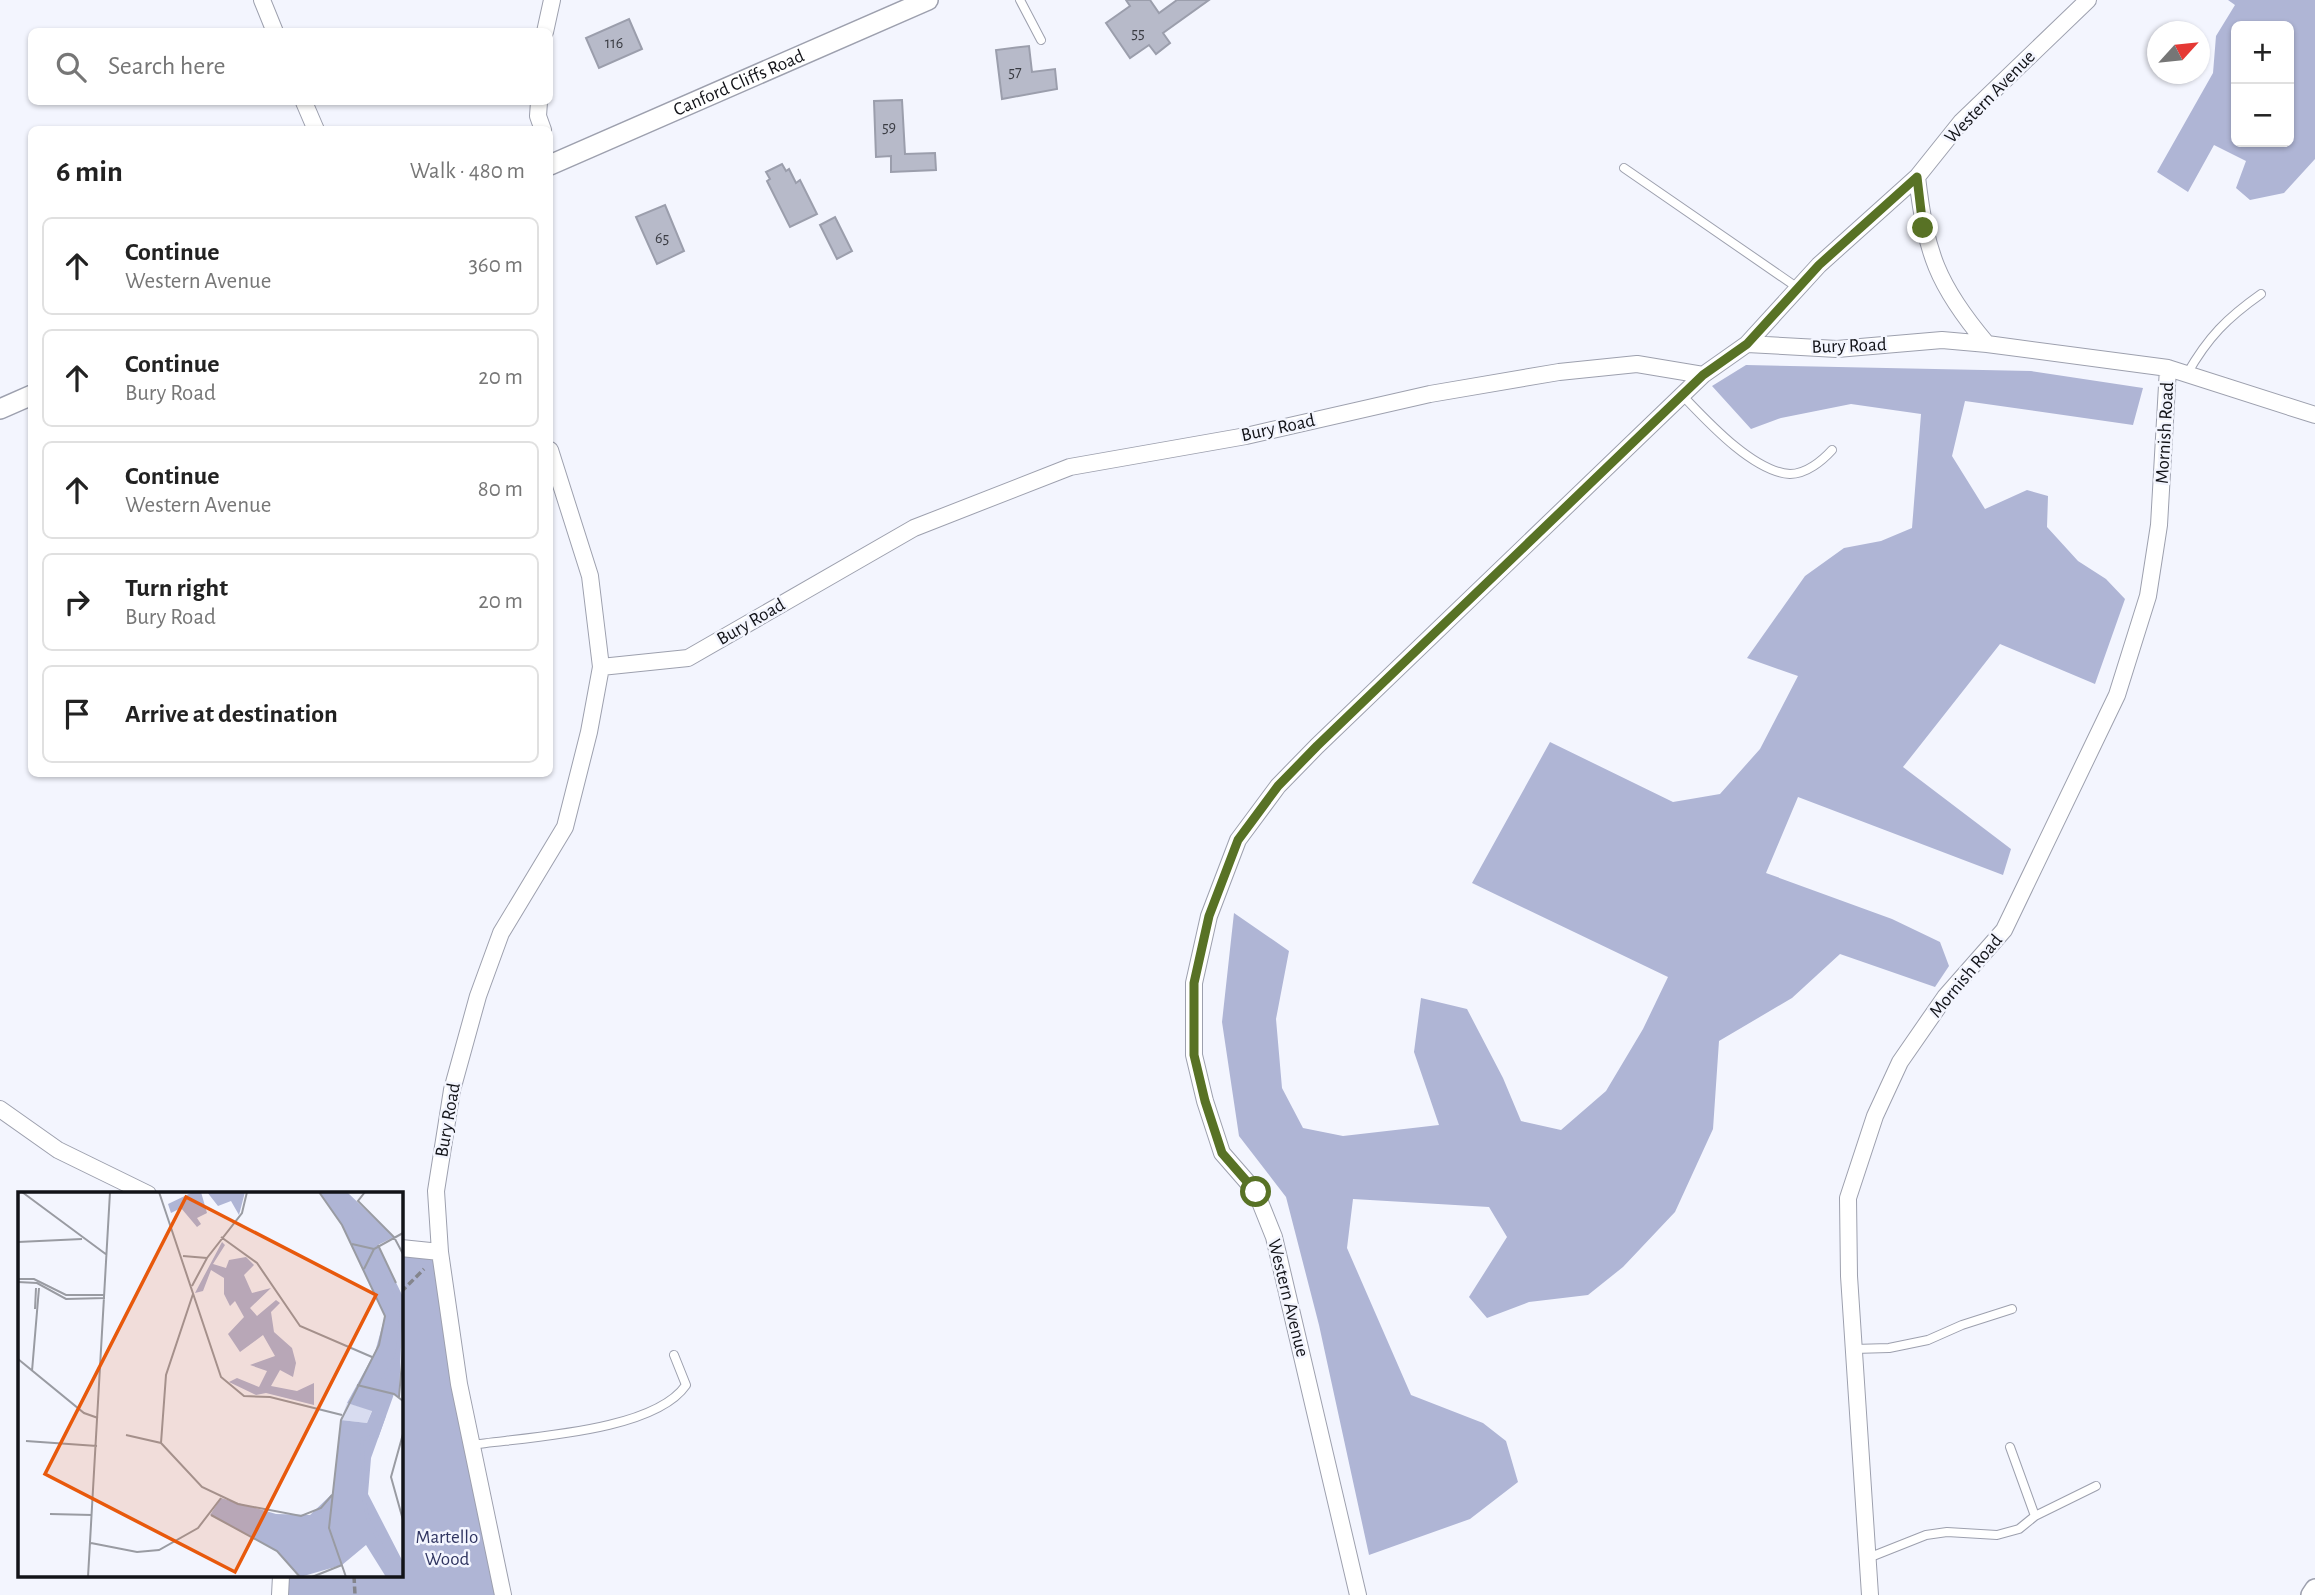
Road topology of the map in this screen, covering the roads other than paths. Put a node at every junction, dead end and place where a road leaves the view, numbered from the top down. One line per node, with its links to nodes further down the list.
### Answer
1 (262, 0): 6 (street)
2 (552, 0): 7 (street)
3 (928, 0): 13 (street, Canford Cliffs Road)
4 (1020, 0): 8 (lane)
5 (2088, 0): 15 (street, Western Avenue)
6 (273, 28)
7 (546, 28)
8 (1041, 40)
9 (305, 105): 11 (street)
10 (539, 105): 12 (street)
11 (314, 126)
12 (542, 126)
13 (553, 157)
14 (1624, 168): 16 (lane)
15 (1917, 177): 16 (street, Western Avenue); 19 (street)
16 (1798, 288): 18 (street, Western Avenue)
17 (2261, 294): 21 (lane)
18 (1747, 344): 19 (street, Bury Road); 22 (street)
19 (1987, 344): 20 (street, Bury Road)
20 (2168, 368): 21 (street, Bury Road); 35 (street, Mornish Road)
21 (2187, 374): 26 (street, Bury Road)
22 (1703, 375): 23 (street, Western Avenue); 29 (street, Bury Road)
23 (1682, 395): 27 (lane); 44 (street, Western Avenue)
24 (28, 397): 25 (street)
25 (0, 409)
26 (2315, 415)
27 (1832, 450)
28 (553, 459): 29 (street, Bury Road)
29 (601, 667): 33 (street, Bury Road)
30 (0, 1109): 31 (street)
31 (144, 1192)
32 (402, 1248): 33 (street)
33 (440, 1252): 37 (street, Bury Road)
34 (2012, 1309): 35 (lane)
35 (1854, 1349): 41 (street, Mornish Road)
36 (674, 1355): 37 (lane)
37 (471, 1445): 43 (street, Bury Road)
38 (2010, 1447): 40 (lane)
39 (2096, 1486): 40 (lane)
40 (2035, 1516): 41 (lane)
41 (1868, 1558): 45 (street, Mornish Road)
42 (2315, 1589): 46 (street)
43 (503, 1595)
44 (1358, 1595)
45 (1870, 1595)
46 (2311, 1595)

